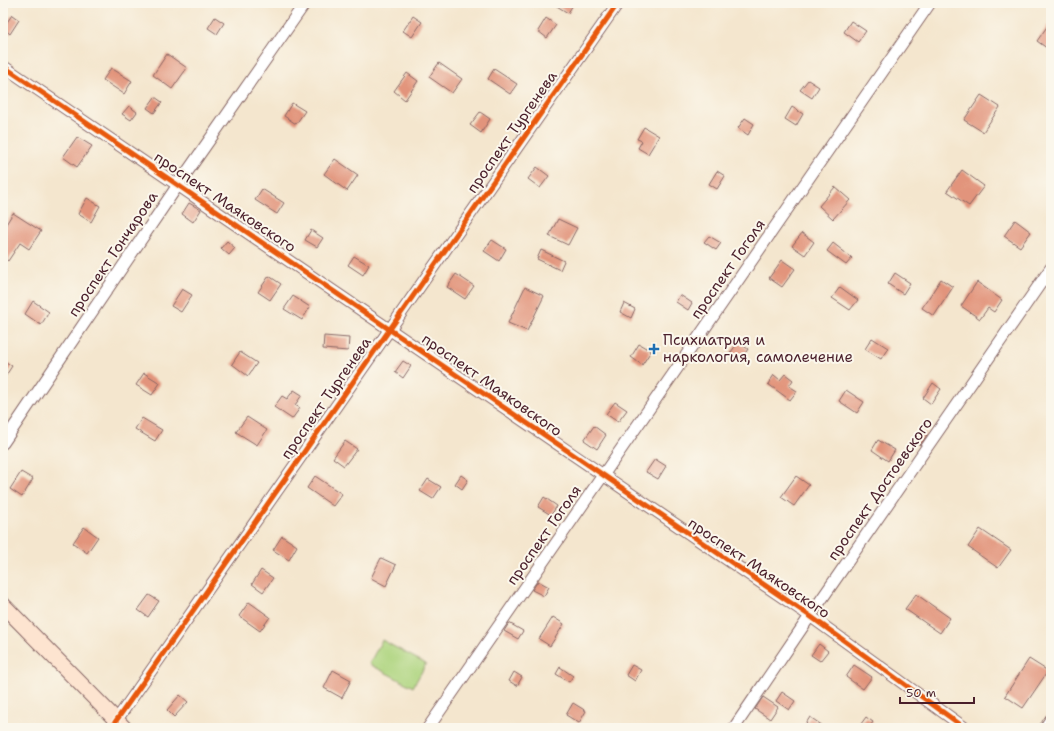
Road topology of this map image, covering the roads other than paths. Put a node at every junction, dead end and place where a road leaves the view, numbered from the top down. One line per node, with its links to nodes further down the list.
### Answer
1 (305, 3): 5 (street, проспект Гончарова)
2 (618, 3): 7 (street, проспект Тургенева)
3 (930, 3): 9 (street, проспект Гоголя)
4 (3, 66): 5 (street, проспект Маяковского)
5 (178, 185): 7 (street, проспект Маяковского); 8 (street, проспект Гончарова)
6 (1051, 268): 11 (street, проспект Достоевского)
7 (389, 328): 9 (street, проспект Маяковского); 13 (street, проспект Тургенева)
8 (3, 443)
9 (603, 477): 11 (street, проспект Маяковского); 14 (street, проспект Гоголя)
10 (3, 605): 13 (main road)
11 (810, 616): 15 (street, проспект Достоевского); 16 (street, проспект Маяковского)
12 (1051, 719): 17 (street)
13 (117, 725)
14 (428, 728)
15 (734, 728)
16 (965, 728)
17 (1044, 728)

